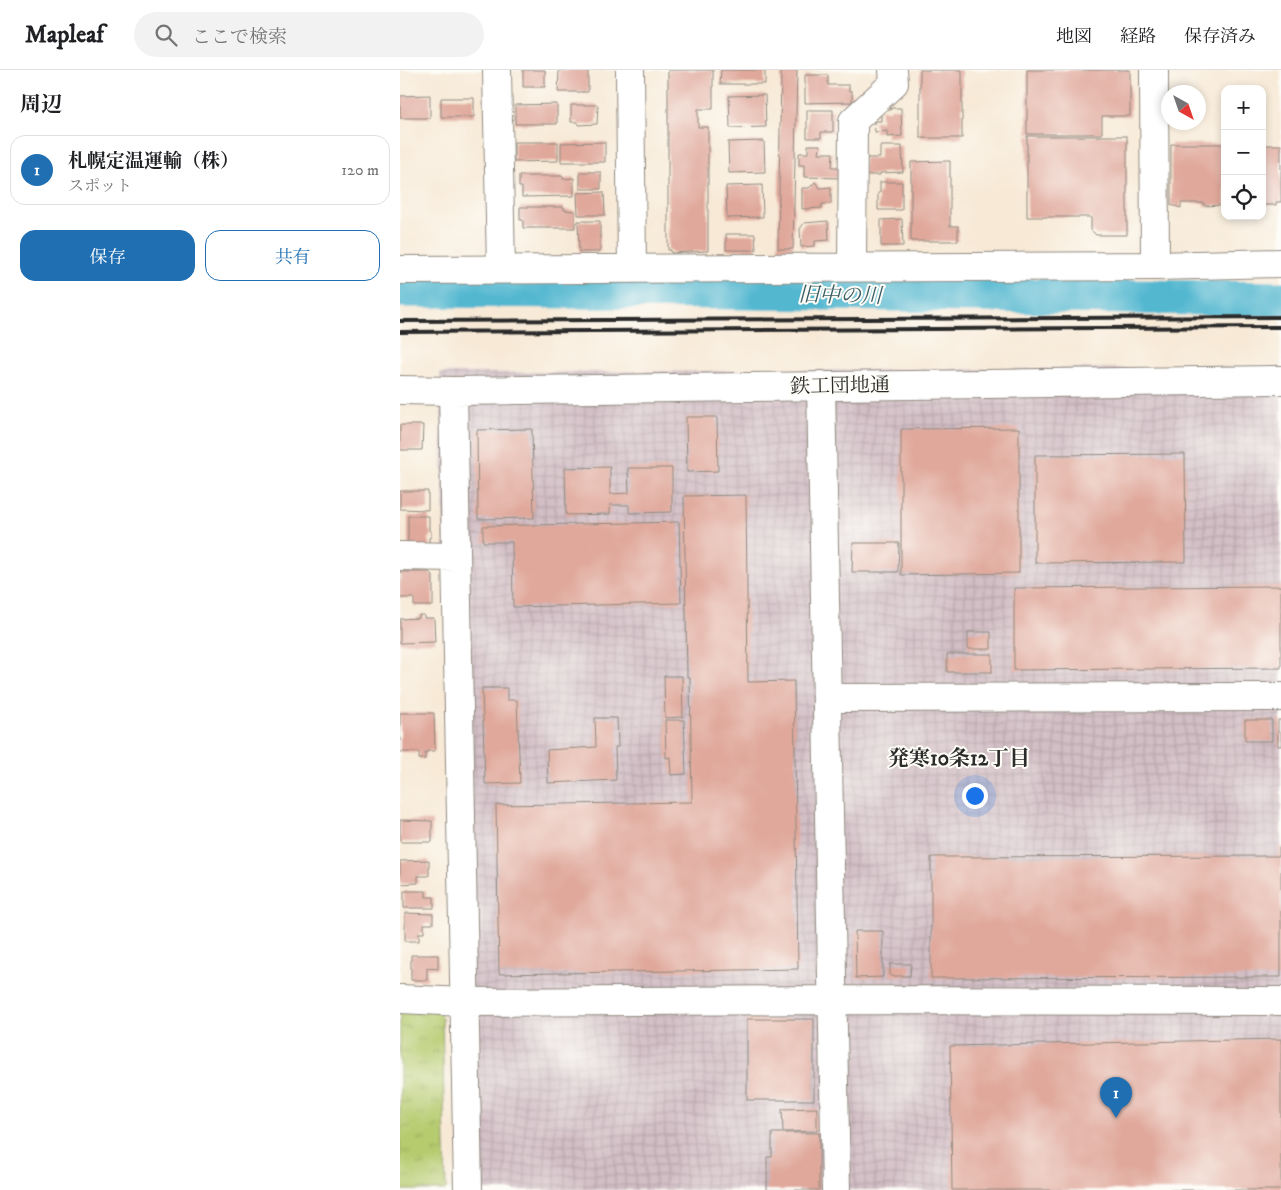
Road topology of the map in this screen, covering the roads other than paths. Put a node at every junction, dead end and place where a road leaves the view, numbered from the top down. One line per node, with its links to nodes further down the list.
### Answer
1 (497, 70): 8 (street)
2 (630, 70): 9 (street)
3 (893, 70): 7 (street)
4 (1154, 70): 6 (street)
5 (1281, 263): 6 (street)
6 (1154, 266): 7 (street)
7 (852, 267): 9 (street)
8 (501, 269): 9 (street); 10 (street)
9 (632, 269)
10 (400, 270)
11 (1281, 380): 12 (street, 鉄工団地通)
12 (821, 385): 14 (street, 鉄工団地通); 18 (street)
13 (400, 390): 14 (street, 鉄工団地通)
14 (453, 391): 16 (street)
15 (400, 556): 16 (street)
16 (456, 557): 22 (street)
17 (1281, 697): 18 (street)
18 (827, 698): 20 (street)
19 (400, 1000): 22 (street)
20 (833, 1000): 21 (street); 22 (street); 24 (street)
21 (1281, 1001)
22 (464, 1002): 23 (street)
23 (468, 1190)
24 (836, 1190)

